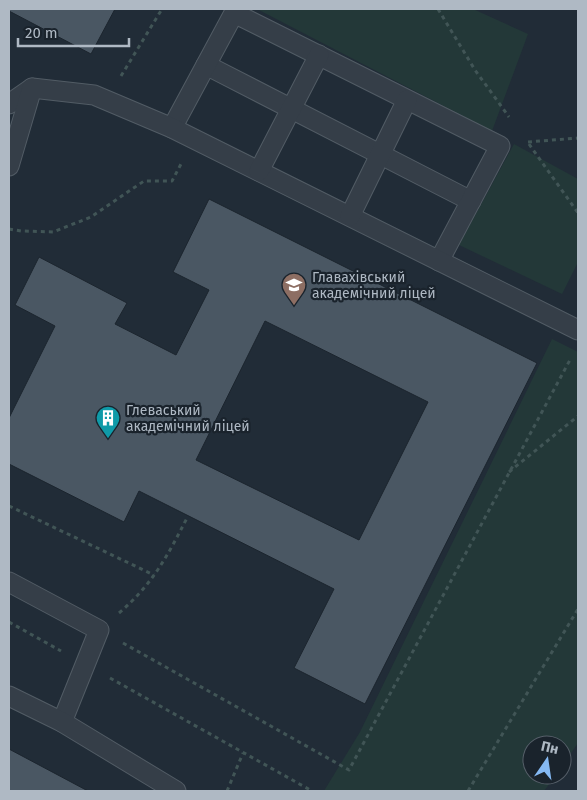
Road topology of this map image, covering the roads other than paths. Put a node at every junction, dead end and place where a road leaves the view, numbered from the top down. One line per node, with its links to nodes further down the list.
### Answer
1 (319, 55): 2 (lane); 4 (lane); 6 (lane)
2 (206, 65): 6 (lane); 7 (lane)
3 (32, 88): 5 (lane); 7 (lane); 9 (lane)
4 (406, 100): 8 (lane); 11 (lane)
5 (9, 104)
6 (292, 108): 8 (lane); 10 (lane)
7 (172, 128): 10 (lane)
8 (380, 153): 11 (lane); 12 (lane)
9 (9, 166)
10 (259, 170): 12 (lane)
11 (471, 201): 13 (lane)
12 (350, 216): 13 (lane)
13 (440, 261): 14 (lane)
14 (578, 330)
15 (9, 582): 17 (lane)
16 (9, 696): 17 (lane)
17 (62, 722): 18 (lane)
18 (176, 791)

